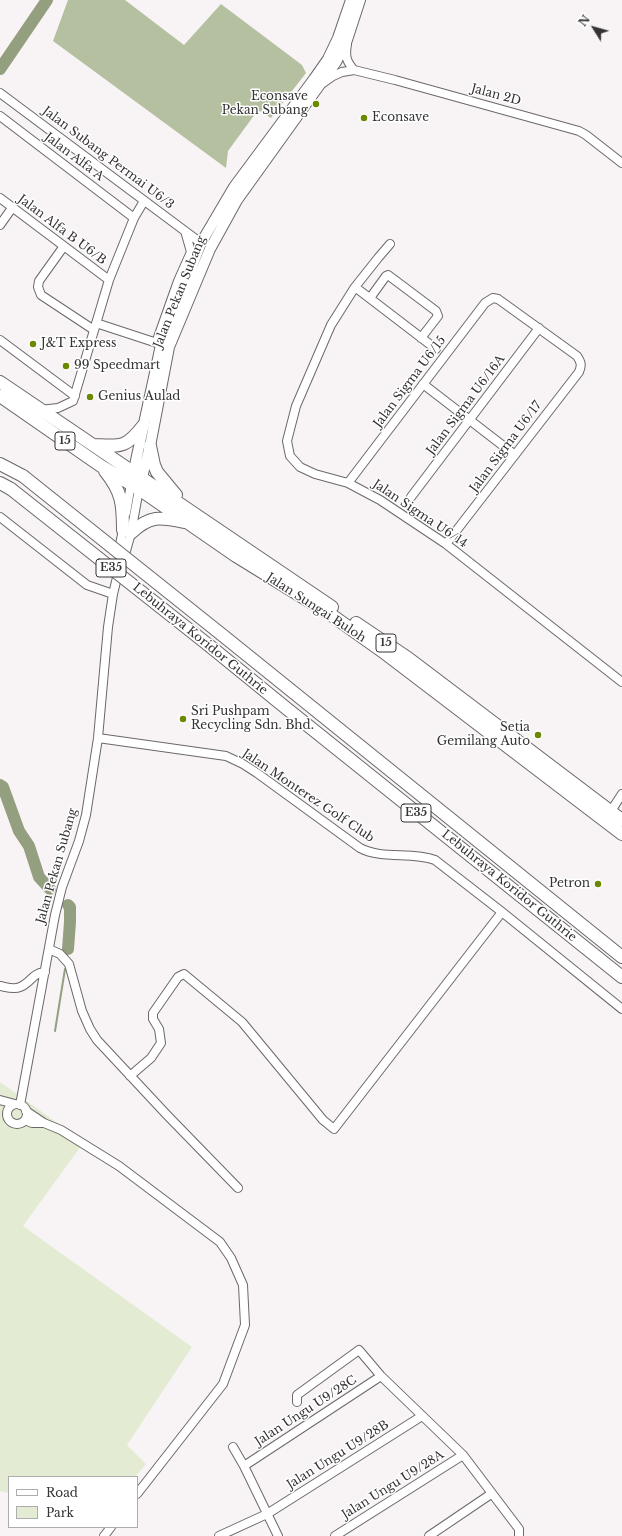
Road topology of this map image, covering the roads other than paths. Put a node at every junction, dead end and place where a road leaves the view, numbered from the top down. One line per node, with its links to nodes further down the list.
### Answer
1 (351, 0): 15 (main road, Jalan Pekan Subang)
2 (360, 0): 3 (main road, Jalan Pekan Subang)
3 (347, 40): 4 (street); 5 (main road, Jalan Pekan Subang)
4 (354, 70): 5 (street); 8 (street, Jalan 2D)
5 (321, 85): 35 (main road, Jalan Pekan Subang)
6 (0, 93): 10 (street, Jalan Subang Permai U6/3)
7 (0, 116): 12 (street, Jalan Alfa A)
8 (622, 163)
9 (0, 198): 11 (street, Jalan Alfa B U6/B)
10 (144, 201): 12 (street); 14 (street, Jalan Subang Permai U6/3)
11 (12, 208): 13 (street); 17 (street, Jalan Alfa B U6/B)
12 (134, 218): 18 (street)
13 (0, 225)
14 (185, 231): 15 (street, Jalan Subang Permai U6/3); 25 (street)
15 (201, 243): 25 (main road, Jalan Pekan Subang)
16 (390, 244): 19 (street, Jalan Sigma U6/14)
17 (64, 246): 18 (street, Jalan Alfa B U6/B); 21 (street)
18 (109, 280): 21 (street)
19 (355, 287): 20 (street); 41 (street, Jalan Sigma U6/14)
20 (370, 298): 23 (street); 23 (street)
21 (95, 326): 25 (street); 30 (street)
22 (539, 328): 28 (street, Jalan Sigma U6/15); 32 (street, Jalan Sigma U6/16A); 36 (street, Jalan Sigma U6/17)
23 (421, 338): 26 (street)
24 (0, 340): 30 (street)
25 (159, 344): 33 (main road, Jalan Pekan Subang)
26 (436, 349)
27 (0, 382): 31 (highway, Jalan Sungai Buloh / 15)
28 (423, 384): 32 (street); 41 (street, Jalan Sigma U6/15)
29 (0, 396): 38 (highway, Jalan Sungai Buloh / 15)
30 (74, 396): 31 (street)
31 (40, 410): 34 (highway, Jalan Sungai Buloh / 15)
32 (470, 420): 36 (street); 42 (street, Jalan Sigma U6/16A)
33 (143, 426): 34 (highway); 39 (main road, Jalan Pekan Subang)
34 (93, 445): 39 (highway, Jalan Sungai Buloh / 15)
35 (150, 446): 39 (main road, Jalan Pekan Subang); 43 (highway)
36 (515, 454): 47 (street, Jalan Sigma U6/17)
37 (0, 464): 57 (highway, Lebuhraya Koridor Guthrie / E35, bridge)
38 (101, 466): 39 (highway, Jalan Sungai Buloh / 15); 46 (highway)
39 (136, 481): 43 (highway, Jalan Sungai Buloh / 15); 45 (highway, Jalan Sungai Buloh / 15); 46 (street, Jalan Pekan Subang)
40 (0, 483): 59 (highway, Lebuhraya Koridor Guthrie / E35, bridge)
41 (348, 483): 47 (street, Jalan Sigma U6/14)
42 (411, 497)
43 (180, 503): 52 (highway, Jalan Sungai Buloh / 15)
44 (0, 517): 48 (street)
45 (187, 522): 46 (highway); 54 (highway, Jalan Sungai Buloh / 15)
46 (127, 532): 48 (street, Jalan Pekan Subang)
47 (446, 544): 49 (street, Jalan Sigma U6/14)
48 (113, 594): 50 (street, Jalan Pekan Subang)
49 (622, 682)
50 (98, 738): 55 (street, Jalan Monterez Golf Club); 56 (street, Jalan Pekan Subang)
51 (622, 794): 52 (street)
52 (611, 811): 53 (highway, Jalan Sungai Buloh / 15)
53 (622, 820)
54 (622, 834)
55 (502, 912): 61 (street, Jalan Monterez Golf Club); 62 (street)
56 (49, 949): 58 (street, Jalan Pekan Subang); 62 (street)
57 (622, 957)
58 (45, 972): 60 (street); 65 (street, Jalan Pekan Subang)
59 (622, 977)
60 (0, 986)
61 (622, 1009)
62 (130, 1076): 69 (street)
63 (0, 1100): 65 (street)
64 (0, 1104): 66 (street)
65 (21, 1107): 66 (street); 67 (street); 68 (street)
66 (7, 1115): 67 (street)
67 (25, 1120): 68 (street)
68 (44, 1123): 76 (street)
69 (238, 1188)
70 (381, 1376): 71 (street); 72 (street); 75 (street, Jalan Ungu U9/28C)
71 (297, 1402)
72 (422, 1416): 74 (street); 78 (street, Jalan Ungu U9/28B)
73 (233, 1447): 75 (street)
74 (463, 1455): 77 (street); 83 (street, Jalan Ungu U9/28A)
75 (244, 1466): 78 (street)
76 (138, 1493)
77 (491, 1494): 84 (street); 85 (street)
78 (267, 1514): 81 (street, Jalan Ungu U9/28B); 82 (street)
79 (110, 1528): 80 (street)
80 (104, 1536)
81 (219, 1536)
82 (278, 1536)
83 (335, 1536)
84 (429, 1536)
85 (519, 1536)

